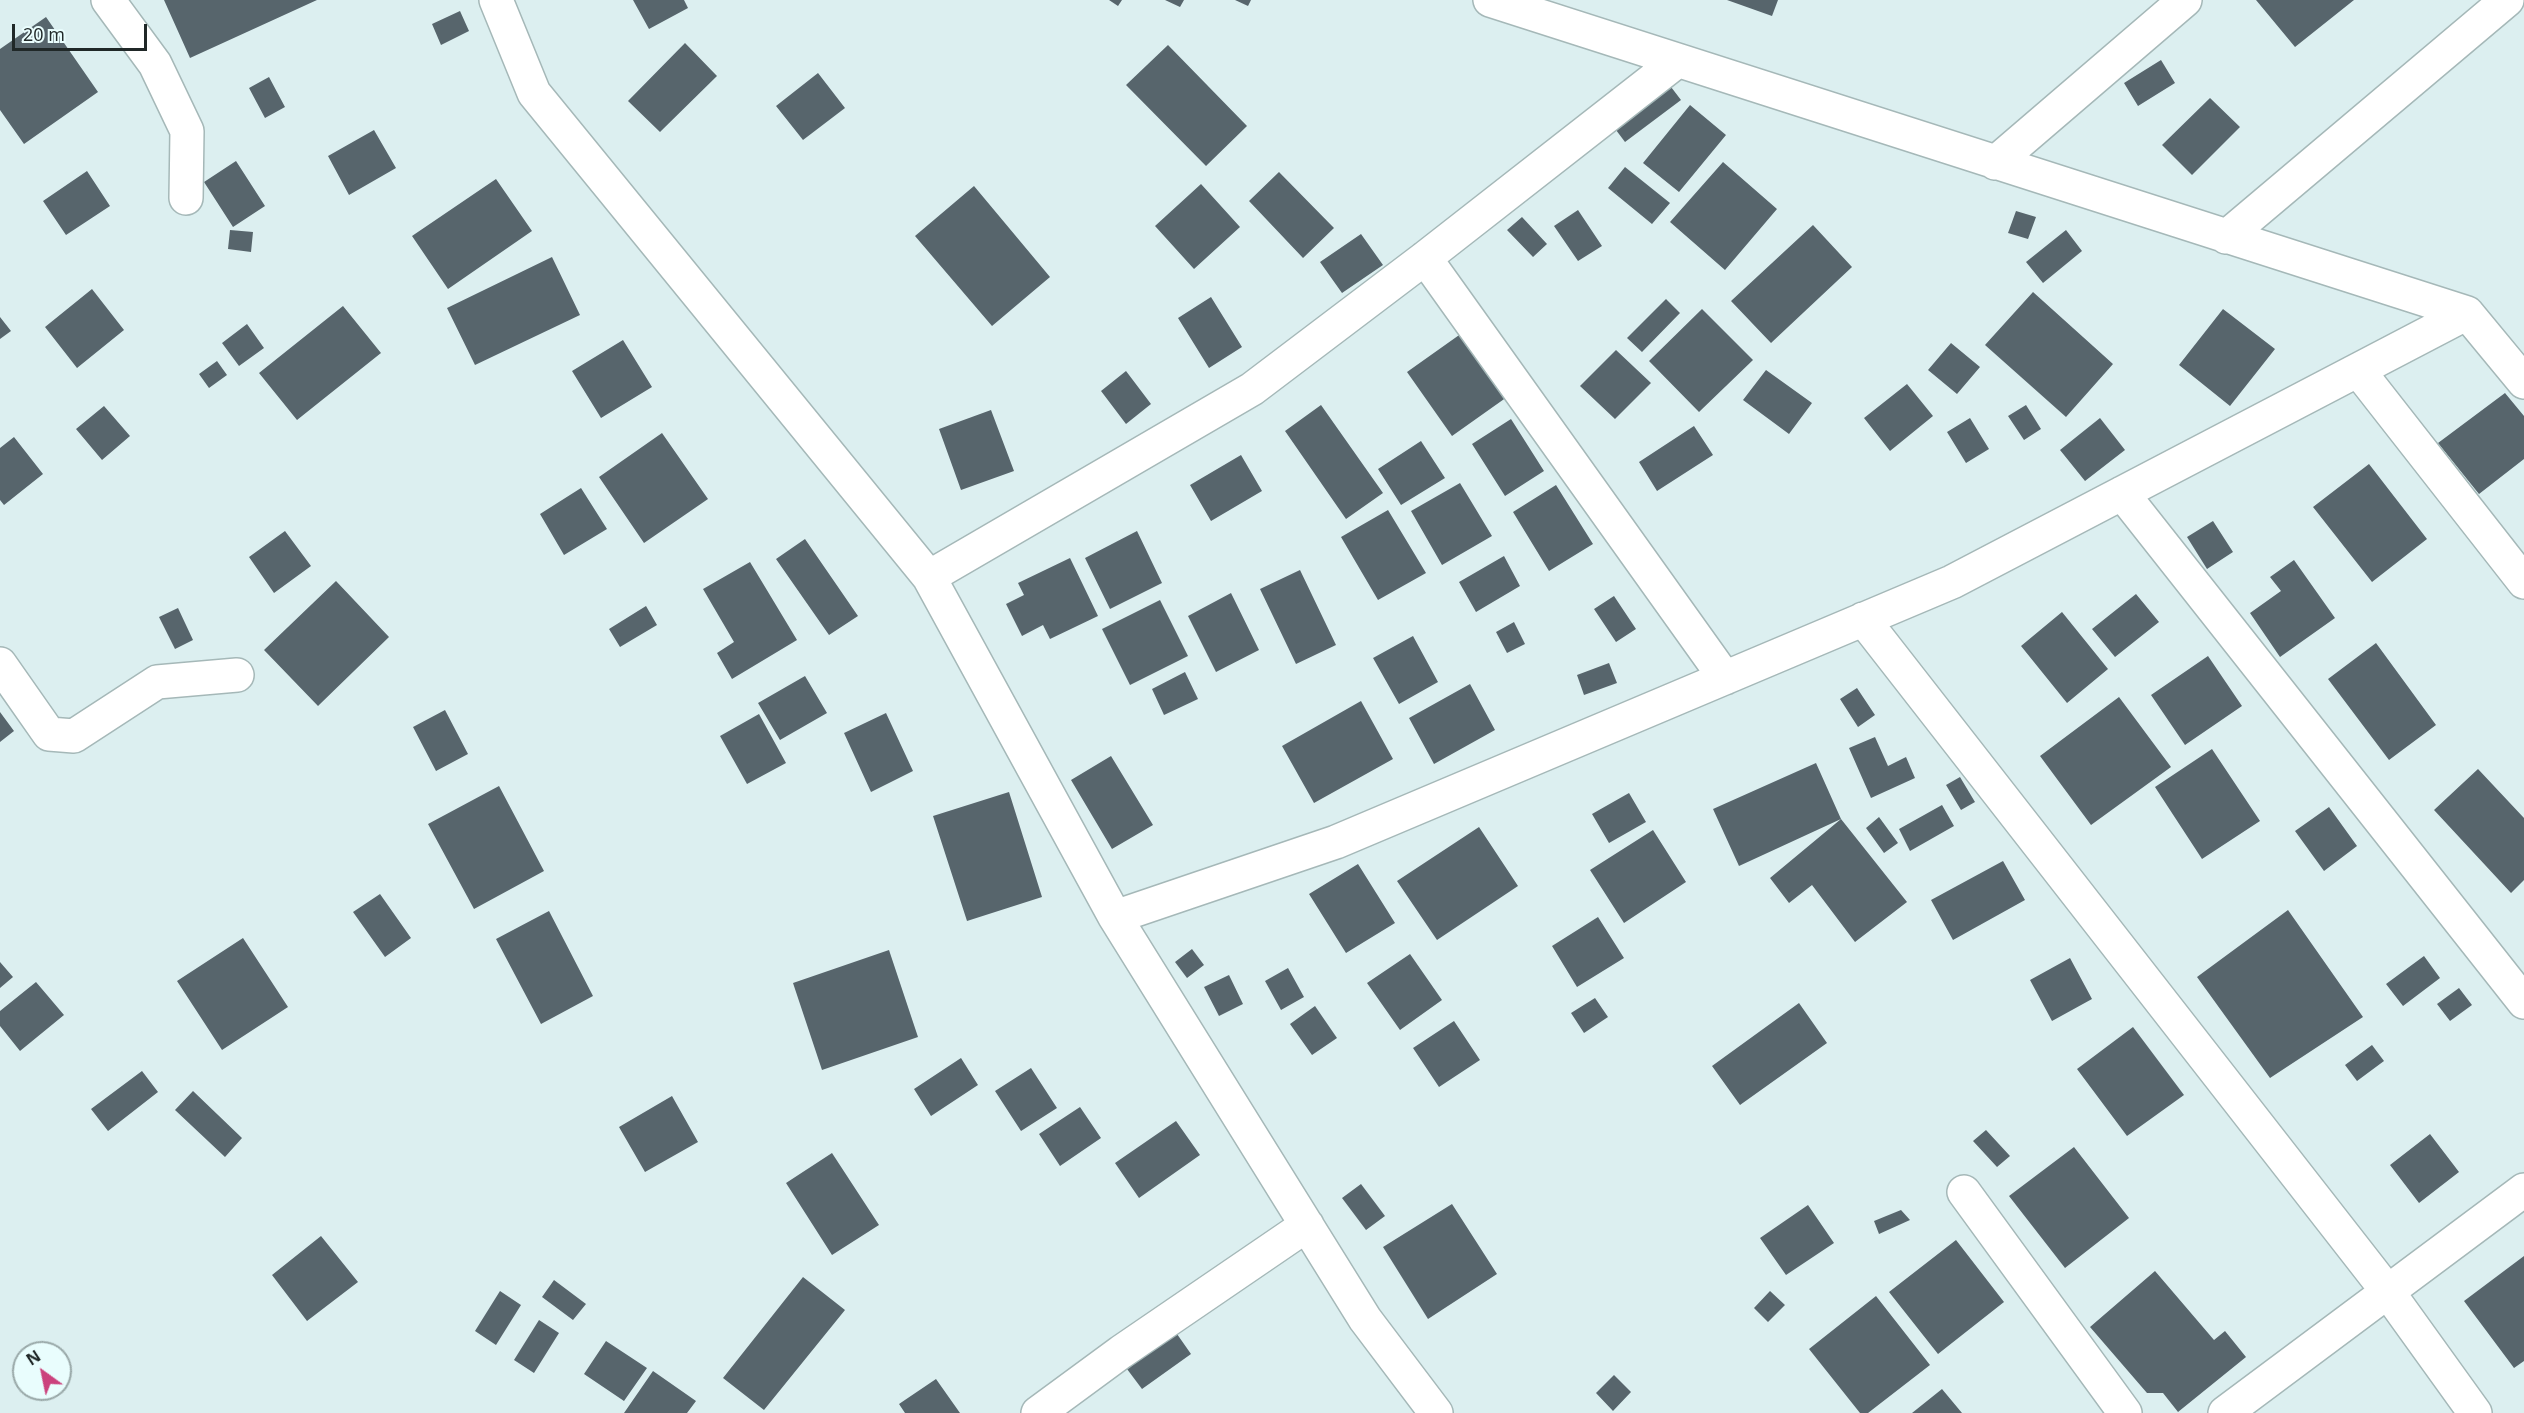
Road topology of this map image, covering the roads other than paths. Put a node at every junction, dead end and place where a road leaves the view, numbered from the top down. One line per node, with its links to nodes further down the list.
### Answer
1 (108, 0): 8 (street)
2 (495, 0): 15 (street)
3 (1490, 0): 6 (street)
4 (2185, 0): 7 (street)
5 (2507, 0): 9 (street)
6 (1677, 61): 7 (street); 10 (street)
7 (1995, 163): 9 (street)
8 (186, 198)
9 (2226, 237): 11 (street)
10 (1425, 258): 15 (street); 20 (street)
11 (2467, 313): 12 (street); 13 (street)
12 (2358, 370): 14 (street); 16 (street)
13 (2524, 382)
14 (2122, 494): 17 (street); 22 (street)
15 (929, 577): 21 (street)
16 (2524, 582)
17 (1863, 619): 20 (street); 26 (street)
18 (0, 664): 19 (street)
19 (237, 675)
20 (1725, 678): 21 (street)
21 (1115, 916): 25 (street)
22 (2524, 1002)
23 (2524, 1190): 26 (street)
24 (1964, 1192): 29 (street)
25 (1307, 1225): 27 (street); 28 (street)
26 (2388, 1292): 30 (street); 31 (street)
27 (1038, 1413)
28 (1436, 1413)
29 (2125, 1413)
30 (2225, 1413)
31 (2475, 1413)

